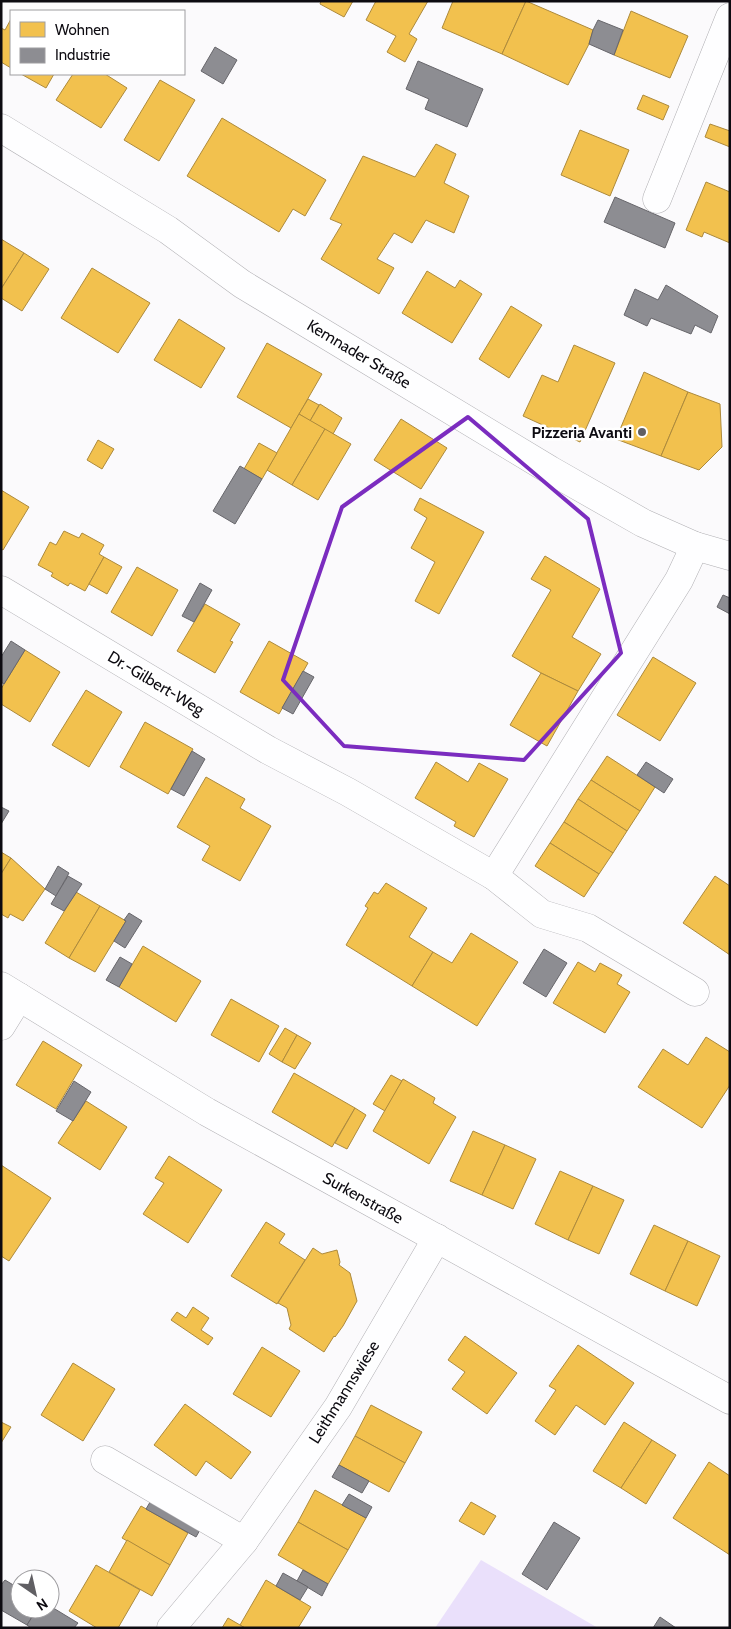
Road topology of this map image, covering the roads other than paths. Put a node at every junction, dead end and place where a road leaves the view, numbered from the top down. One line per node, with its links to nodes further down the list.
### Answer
1 (730, 17): 3 (street)
2 (1, 128): 4 (street, Kemnader Straße)
3 (657, 198)
4 (694, 546): 5 (street, Kemnader Straße); 7 (street)
5 (730, 556)
6 (1, 590): 7 (street, Dr.-Gilbert-Weg)
7 (494, 876): 9 (street, Dr.-Gilbert-Weg)
8 (10, 992): 10 (street); 11 (street, Surkenstraße)
9 (695, 992)
10 (1, 1026)
11 (437, 1238): 12 (street, Surkenstraße); 14 (street, Leithmannswiese)
12 (730, 1400)
13 (105, 1460): 14 (street)
14 (244, 1541): 15 (street, Leithmannswiese)
15 (171, 1628)

